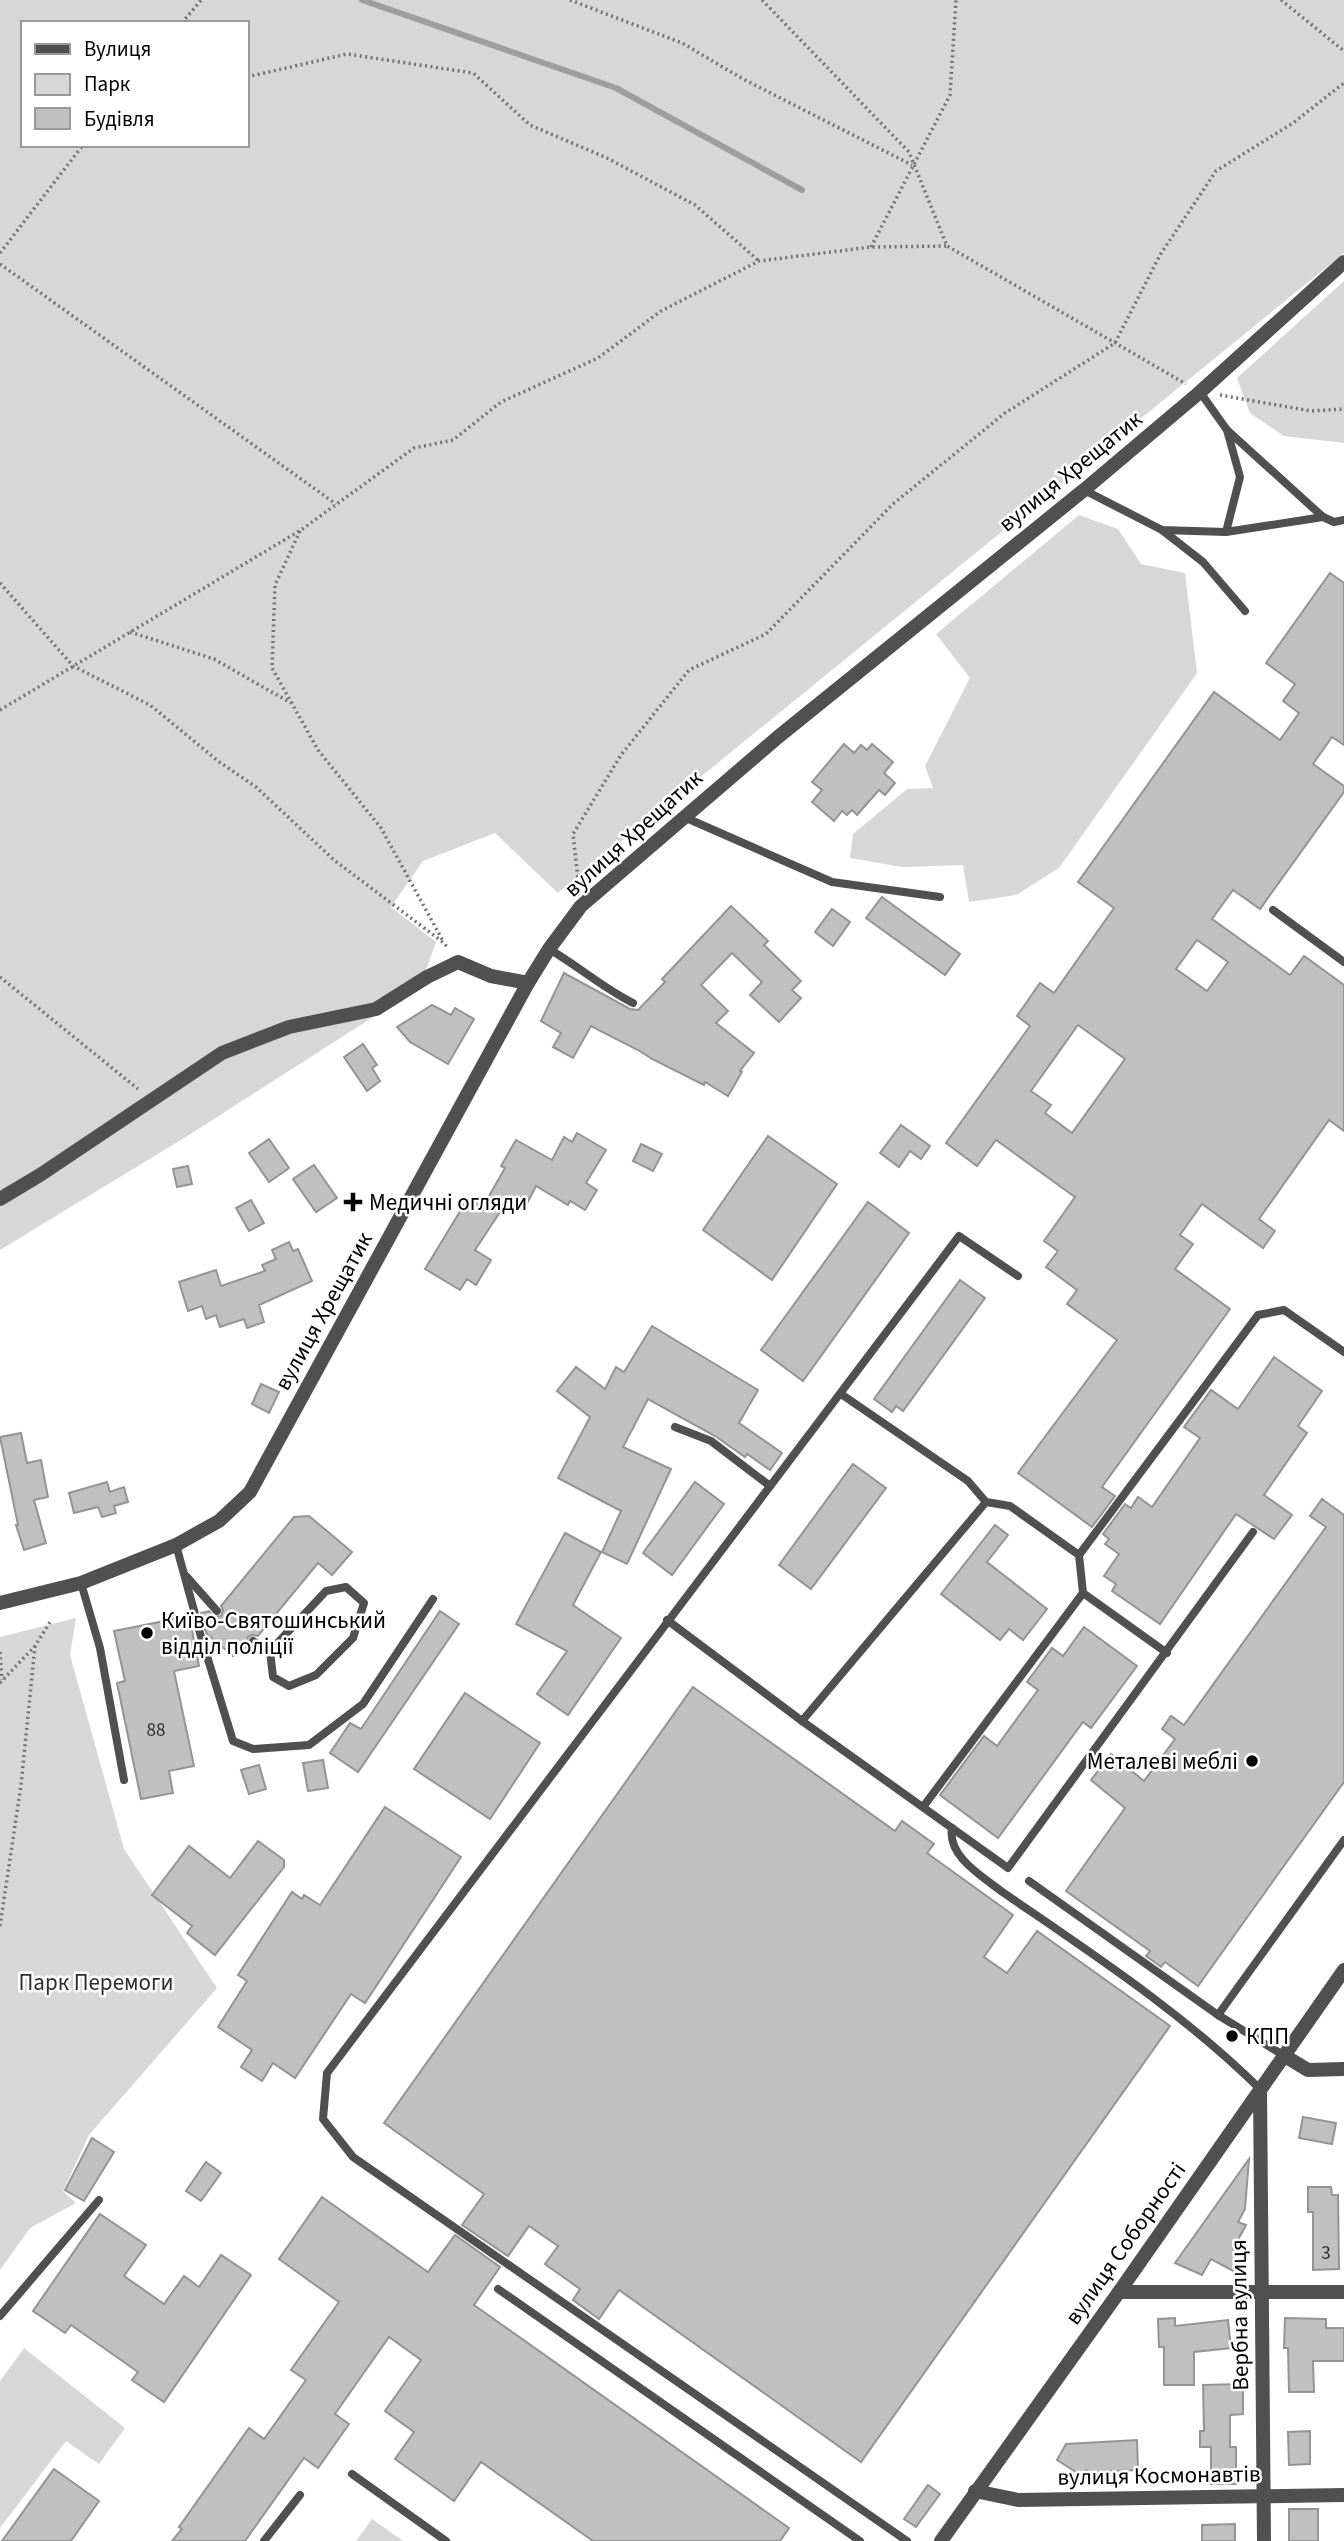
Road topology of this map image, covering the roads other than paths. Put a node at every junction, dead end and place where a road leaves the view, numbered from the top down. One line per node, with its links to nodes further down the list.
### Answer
1 (1344, 261): 2 (street, вулиця Хрещатик)
2 (1200, 392): 3 (lane); 4 (street, вулиця Хрещатик)
3 (1227, 430): 5 (lane); 8 (lane)
4 (1084, 490): 7 (lane); 10 (street, вулиця Хрещатик)
5 (1323, 517): 6 (lane); 8 (lane)
6 (1344, 520)
7 (1162, 530): 8 (lane); 9 (lane)
8 (1226, 532)
9 (1245, 611)
10 (684, 817): 11 (lane); 13 (street, вулиця Хрещатик)
11 (940, 897)
12 (1273, 910): 14 (lane)
13 (549, 950): 15 (street, вулиця Хрещатик); 16 (lane)
14 (1344, 962)
15 (528, 983): 17 (street); 25 (street, вулиця Хрещатик)
16 (633, 1003)
17 (0, 1199)
18 (1018, 1276): 20 (lane)
19 (1344, 1352): 26 (lane)
20 (841, 1394): 22 (lane); 23 (lane)
21 (675, 1427): 22 (lane)
22 (770, 1486): 34 (lane)
23 (986, 1502): 26 (lane); 39 (lane)
24 (1253, 1532): 38 (lane)
25 (176, 1545): 27 (lane); 28 (street, вулиця Хрещатик)
26 (1079, 1555): 29 (lane)
27 (184, 1573): 32 (lane); 33 (lane)
28 (81, 1583): 31 (street, вулиця Хрещатик); 40 (lane)
29 (1083, 1593): 38 (lane); 41 (lane)
30 (432, 1599): 35 (lane)
31 (0, 1604)
32 (217, 1611)
33 (195, 1614)
34 (667, 1620): 39 (lane); 64 (lane)
35 (199, 1630)
36 (253, 1641): 37 (lane)
37 (270, 1651): 37 (lane)
38 (1167, 1653): 42 (lane)
39 (802, 1721): 41 (lane)
40 (124, 1780)
41 (923, 1807): 42 (lane)
42 (952, 1828): 49 (lane)
43 (1344, 1840): 46 (lane)
44 (1028, 1881): 46 (lane)
45 (1344, 1970): 47 (street, вулиця Соборності)
46 (1218, 2015): 47 (lane)
47 (1283, 2055): 48 (street); 49 (street, вулиця Соборності)
48 (1344, 2069)
49 (1260, 2089): 52 (street, вулиця Соборності); 54 (street, Вербна вулиця)
50 (99, 2200): 55 (lane)
51 (498, 2289): 63 (lane)
52 (1119, 2292): 54 (street); 57 (street, вулиця Соборності)
53 (1344, 2292): 54 (street)
54 (1261, 2294): 60 (street, Вербна вулиця)
55 (0, 2316)
56 (352, 2474): 62 (lane)
57 (975, 2491): 60 (street, вулиця Космонавтів); 65 (street, вулиця Соборності)
58 (300, 2495): 61 (lane)
59 (1344, 2495): 60 (street, вулиця Космонавтів)
60 (1264, 2497): 66 (street, Вербна вулиця)
61 (264, 2541)
62 (446, 2541)
63 (860, 2541)
64 (907, 2541)
65 (941, 2541)
66 (1264, 2541)

